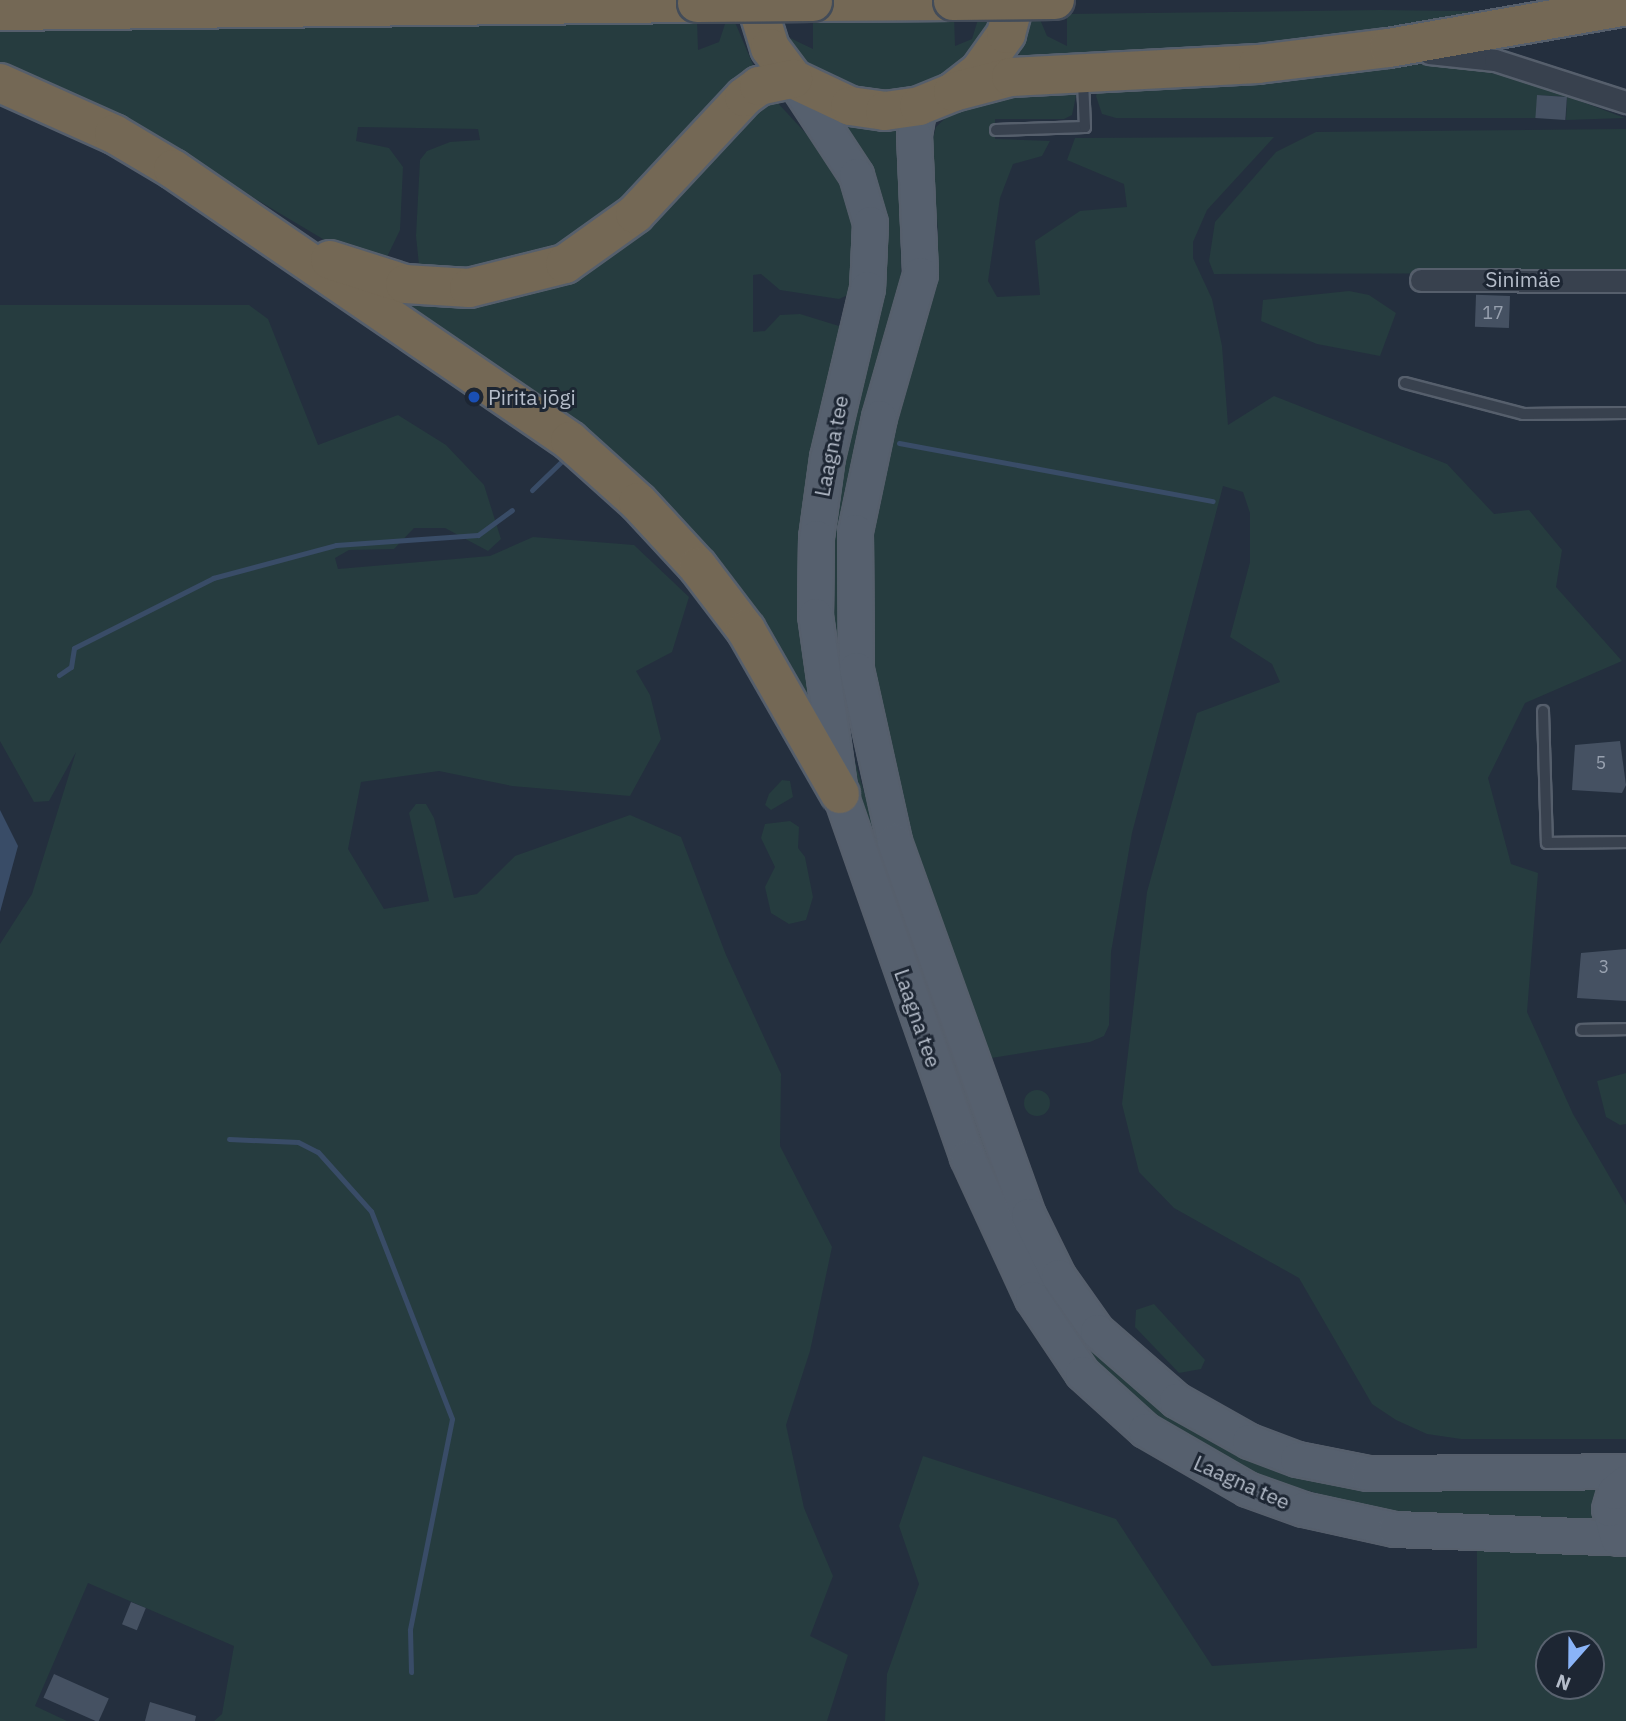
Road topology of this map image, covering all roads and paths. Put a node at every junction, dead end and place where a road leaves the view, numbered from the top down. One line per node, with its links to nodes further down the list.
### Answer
1 (755, 0): 10 (highway)
2 (1015, 0): 12 (highway)
3 (1055, 0): 4 (highway, bridge)
4 (953, 1): 5 (highway)
5 (813, 2): 7 (highway, bridge)
6 (1626, 6): 8 (highway)
7 (0, 11)
8 (1388, 48): 9 (highway); 13 (street)
9 (1082, 71): 12 (highway); 14 (lane)
10 (793, 79): 12 (highway); 15 (highway); 21 (main road, Laagna tee)
11 (0, 83): 15 (highway)
12 (936, 99): 25 (main road, Laagna tee)
13 (1626, 102)
14 (996, 131)
15 (271, 233): 21 (highway)
16 (1421, 280): 17 (street, Sinimäe)
17 (1626, 281)
18 (1405, 383): 19 (lane)
19 (1626, 413)
20 (1543, 711): 22 (lane)
21 (841, 794): 27 (main road, Laagna tee)
22 (1626, 842)
23 (1626, 1029): 24 (lane)
24 (1582, 1030)
25 (1626, 1471)
26 (1626, 1482): 27 (main road)
27 (1622, 1538)

